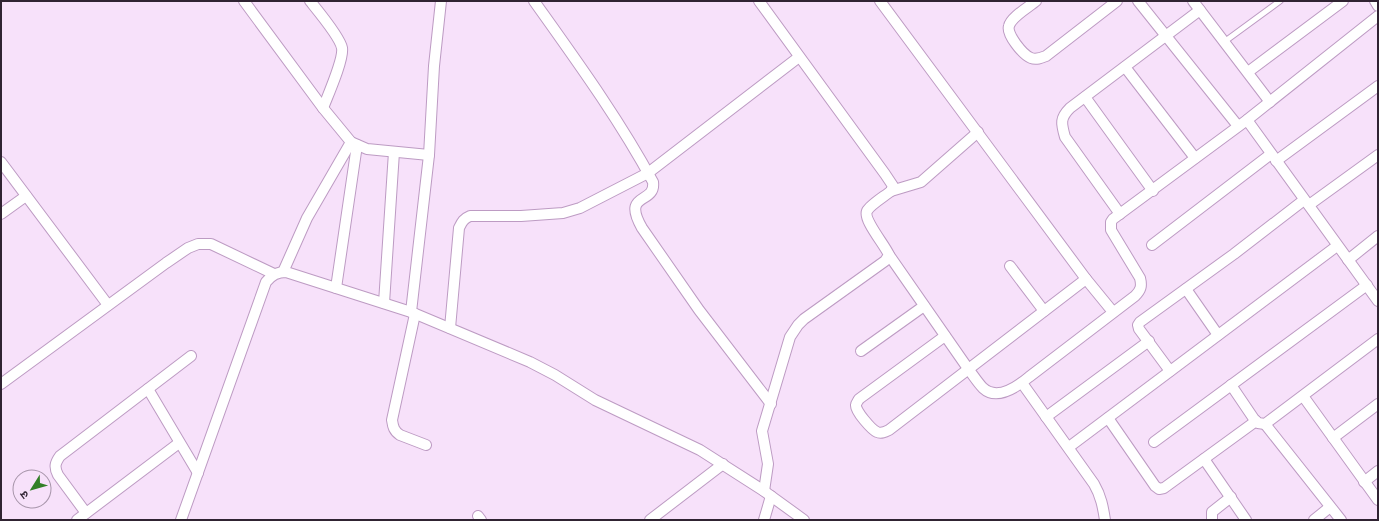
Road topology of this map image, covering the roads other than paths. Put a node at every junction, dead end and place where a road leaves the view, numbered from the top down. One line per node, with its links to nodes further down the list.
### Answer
1 (244, 1): 25 (street)
2 (310, 1): 25 (street)
3 (441, 1): 30 (street)
4 (534, 1): 35 (street)
5 (759, 1): 19 (street)
6 (880, 1): 27 (street)
7 (1036, 1): 8 (street)
8 (1117, 1)
9 (1138, 1): 17 (street)
10 (1193, 1): 15 (street)
11 (1280, 1): 18 (lane)
12 (1343, 1): 21 (street)
13 (1374, 1): 14 (street)
14 (1378, 6)
15 (1200, 10): 17 (street); 18 (street)
16 (1378, 16): 24 (street)
17 (1166, 36): 20 (street); 26 (street)
18 (1224, 42): 21 (street)
19 (799, 57): 35 (street); 36 (street)
20 (1125, 67): 23 (street); 32 (street)
21 (1248, 72): 24 (street)
22 (1378, 86): 33 (street)
23 (1085, 97): 37 (street); 41 (street)
24 (1270, 102): 26 (street)
25 (323, 108): 28 (street)
26 (1242, 123): 32 (street); 33 (street)
27 (978, 132): 36 (street); 49 (street)
28 (354, 144): 29 (street); 48 (street); 51 (street)
29 (394, 152): 30 (street); 54 (street)
30 (429, 155): 59 (street)
31 (1378, 155): 39 (street)
32 (1195, 158): 37 (street)
33 (1274, 158): 39 (street); 43 (street)
34 (1, 162): 38 (street)
35 (648, 173): 60 (street); 74 (street)
36 (891, 191): 45 (street)
37 (1152, 191): 41 (street)
38 (26, 196): 40 (street); 55 (street)
39 (1307, 203): 44 (street); 52 (street)
40 (1, 214)
41 (1120, 214): 58 (street)
42 (1378, 236): 46 (street)
43 (1152, 245)
44 (1338, 246): 46 (street); 61 (street)
45 (889, 255): 56 (street); 74 (street)
46 (1348, 260): 50 (street)
47 (1010, 266): 57 (street)
48 (279, 273): 51 (street); 55 (street); 87 (street)
49 (1086, 279): 57 (street); 58 (street)
50 (1366, 285): 53 (street); 71 (street)
51 (336, 288): 54 (street)
52 (1186, 289): 61 (street); 64 (street)
53 (1378, 301)
54 (384, 303): 59 (street)
55 (108, 305): 70 (street)
56 (924, 306): 62 (street); 65 (street)
57 (1044, 311): 67 (street)
58 (1113, 312): 69 (street)
59 (413, 313): 60 (street); 82 (street)
60 (450, 328): 85 (street)
61 (1218, 335): 68 (street)
62 (945, 336): 67 (street); 67 (street)
63 (1378, 339): 73 (street)
64 (1148, 341): 68 (street); 76 (street)
65 (861, 351)
66 (191, 356): 72 (street)
67 (969, 370): 69 (street)
68 (1170, 371): 77 (street)
69 (1022, 383): 76 (street)
70 (1, 384)
71 (1231, 385): 78 (street); 80 (street)
72 (148, 389): 81 (street); 93 (street)
73 (1303, 396): 78 (street); 79 (street)
74 (770, 404): 89 (street)
75 (1378, 404): 79 (street)
76 (1046, 417): 83 (street)
77 (1108, 418): 83 (street); 84 (street)
78 (1260, 422): 84 (street); 92 (street)
79 (1333, 438): 88 (street)
80 (1154, 442)
81 (180, 443): 87 (street); 93 (street)
82 (426, 445)
83 (1069, 447): 99 (street)
84 (1204, 459): 90 (street)
85 (723, 464): 89 (street); 96 (street)
86 (1378, 472): 88 (street)
87 (198, 473): 95 (street)
88 (1364, 482): 91 (street)
89 (768, 494): 97 (street); 98 (street)
90 (1231, 497): 100 (street); 101 (street)
91 (1378, 500)
92 (1330, 507): 102 (street); 103 (street)
93 (86, 513): 94 (street)
94 (77, 520)
95 (182, 520)
96 (650, 520)
97 (764, 520)
98 (804, 520)
99 (1105, 520)
100 (1212, 520)
101 (1246, 520)
102 (1314, 520)
103 (1341, 520)

